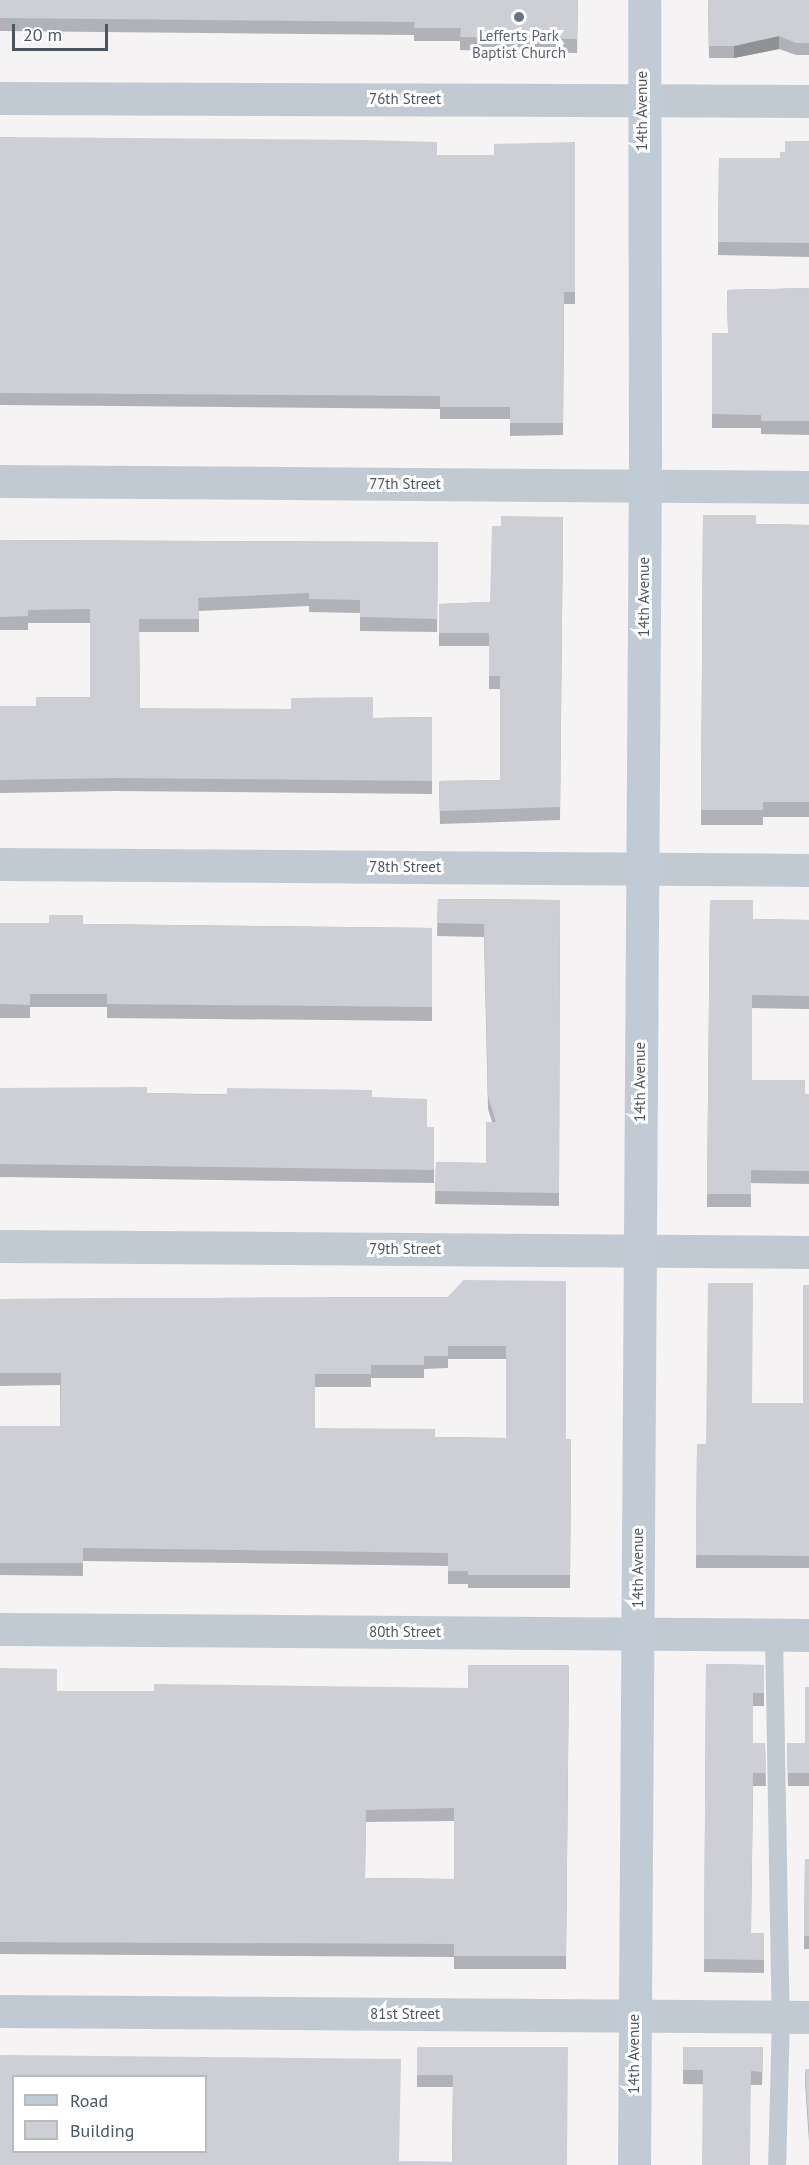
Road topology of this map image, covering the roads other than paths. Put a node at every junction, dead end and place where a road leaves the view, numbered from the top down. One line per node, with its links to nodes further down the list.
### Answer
1 (644, 0): 3 (main road, 14th Avenue)
2 (0, 98): 3 (street, 76th Street)
3 (642, 100): 4 (street, 76th Street); 6 (main road, 14th Avenue)
4 (809, 101)
5 (0, 481): 6 (street, 77th Street)
6 (645, 485): 7 (street, 77th Street); 9 (main road, 14th Avenue)
7 (809, 487)
8 (0, 864): 9 (street, 78th Street)
9 (642, 868): 10 (street, 78th Street); 12 (main road, 14th Avenue)
10 (809, 870)
11 (0, 1246): 12 (street, 79th Street)
12 (639, 1251): 13 (street, 79th Street); 15 (main road, 14th Avenue)
13 (809, 1252)
14 (0, 1629): 15 (street, 80th Street)
15 (638, 1634): 16 (street, 80th Street); 19 (main road, 14th Avenue)
16 (774, 1635): 17 (street, 80th Street); 20 (lane)
17 (809, 1635)
18 (0, 2011): 19 (street, 81st Street)
19 (634, 2016): 20 (street, 81st Street); 21 (main road, 14th Avenue)
20 (795, 2017): 22 (lane)
21 (634, 2165)
22 (777, 2165)

